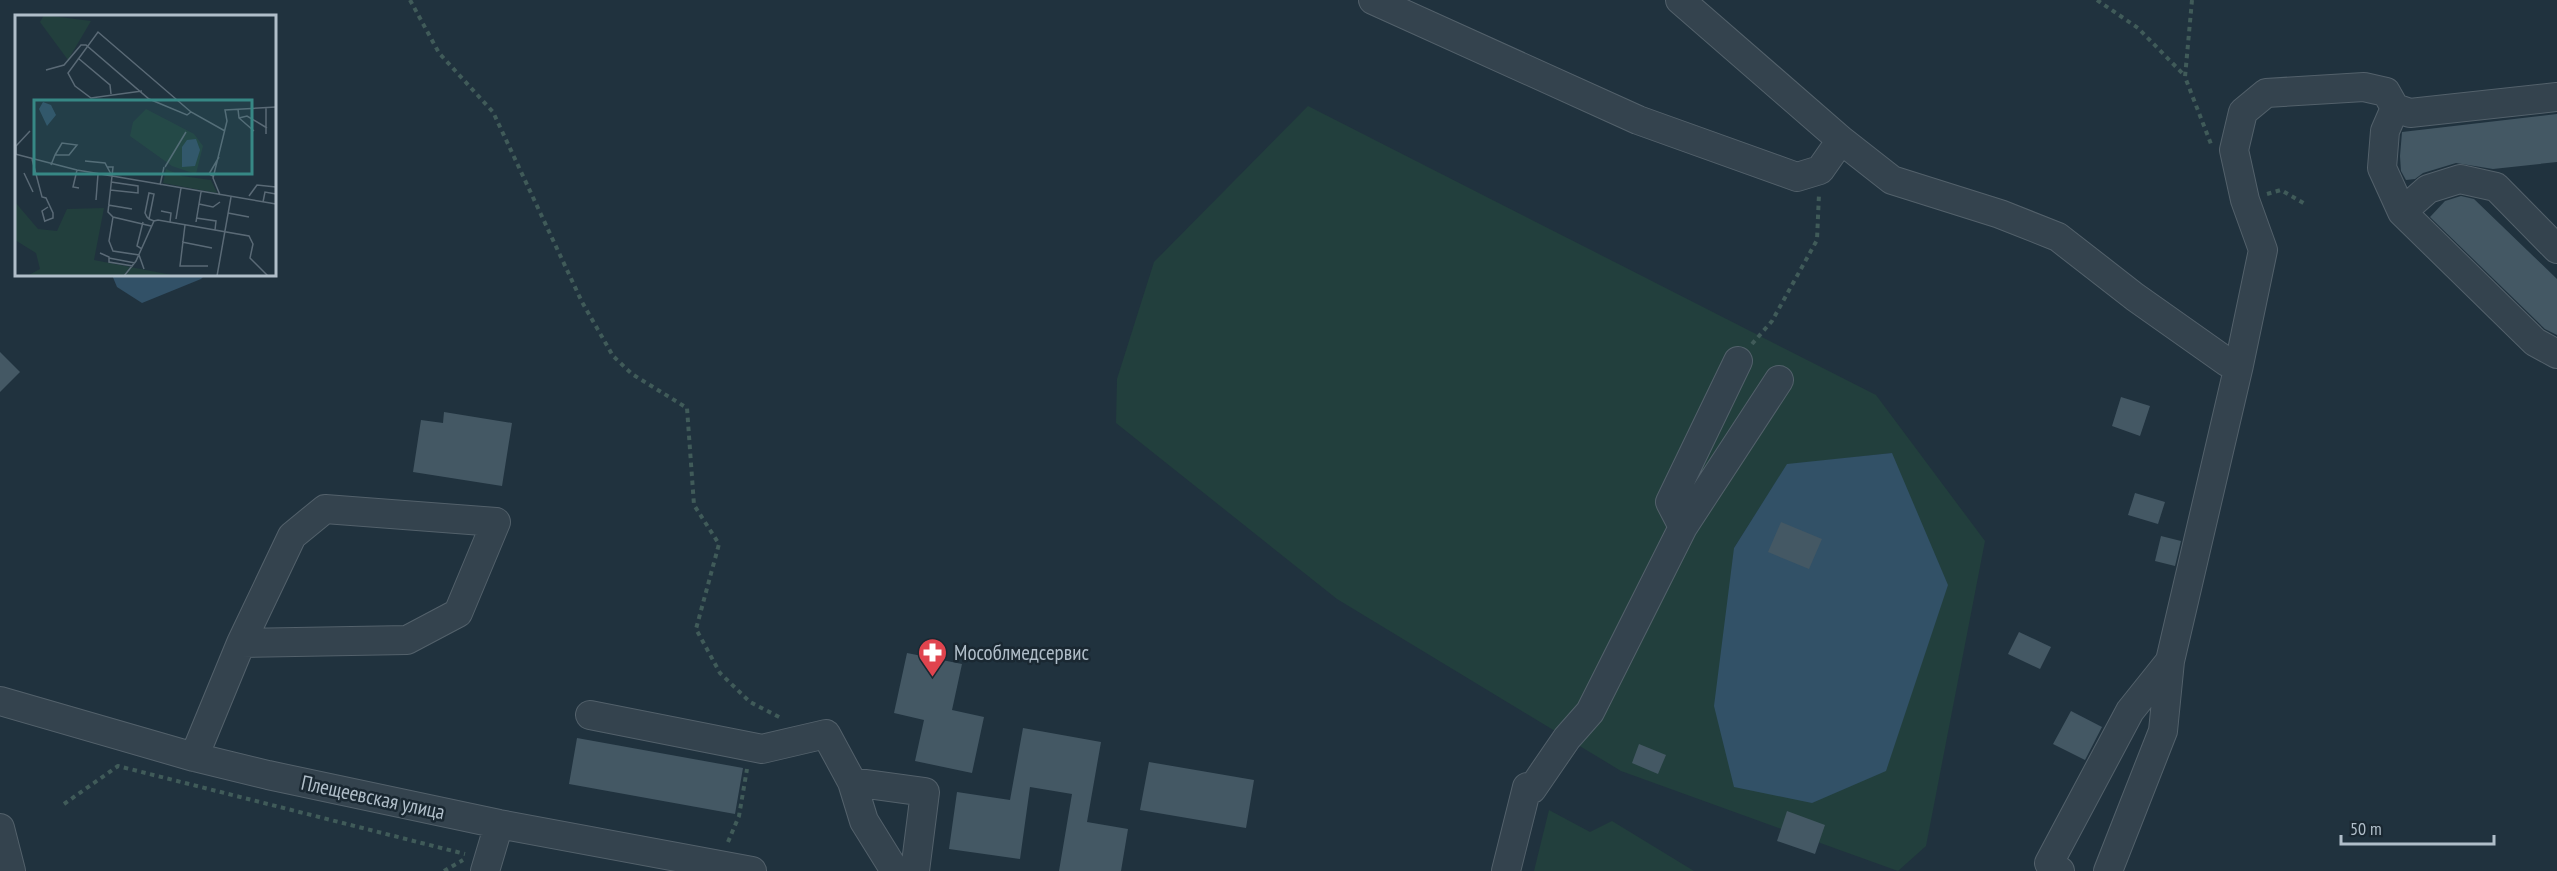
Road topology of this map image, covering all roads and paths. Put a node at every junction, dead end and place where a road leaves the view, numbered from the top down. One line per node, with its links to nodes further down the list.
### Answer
1 (410, 0): 25 (path)
2 (1373, 0): 11 (street)
3 (1680, 0): 9 (street)
4 (2097, 0): 6 (path)
5 (2192, 0): 6 (path)
6 (2185, 77): 10 (path)
7 (2557, 97): 8 (street)
8 (2396, 108): 12 (street); 14 (street)
9 (1841, 140): 11 (street); 18 (street)
10 (2211, 145)
11 (1820, 170): 17 (path)
12 (2245, 201): 13 (path); 18 (street)
13 (2305, 204)
14 (2402, 212): 15 (street); 16 (street)
15 (2557, 249)
16 (2557, 354)
17 (1738, 361): 20 (street)
18 (2239, 365): 22 (street)
19 (1779, 380): 20 (street)
20 (1683, 527): 38 (street)
21 (240, 643): 21 (street); 27 (street)
22 (2169, 661): 39 (street); 40 (street)
23 (0, 701): 27 (street, Плещеевская улица)
24 (590, 715): 26 (street)
25 (790, 723)
26 (751, 747): 28 (street); 32 (path)
27 (194, 757): 30 (street, Плещеевская улица)
28 (852, 782): 36 (street); 37 (street)
29 (64, 804): 33 (path)
30 (500, 824): 33 (street); 34 (street, Плещеевская улица)
31 (0, 828): 35 (street)
32 (728, 843)
33 (475, 862)
34 (746, 870)
35 (11, 871)
36 (895, 871)
37 (915, 871)
38 (1506, 871)
39 (2060, 871)
40 (2108, 871)

